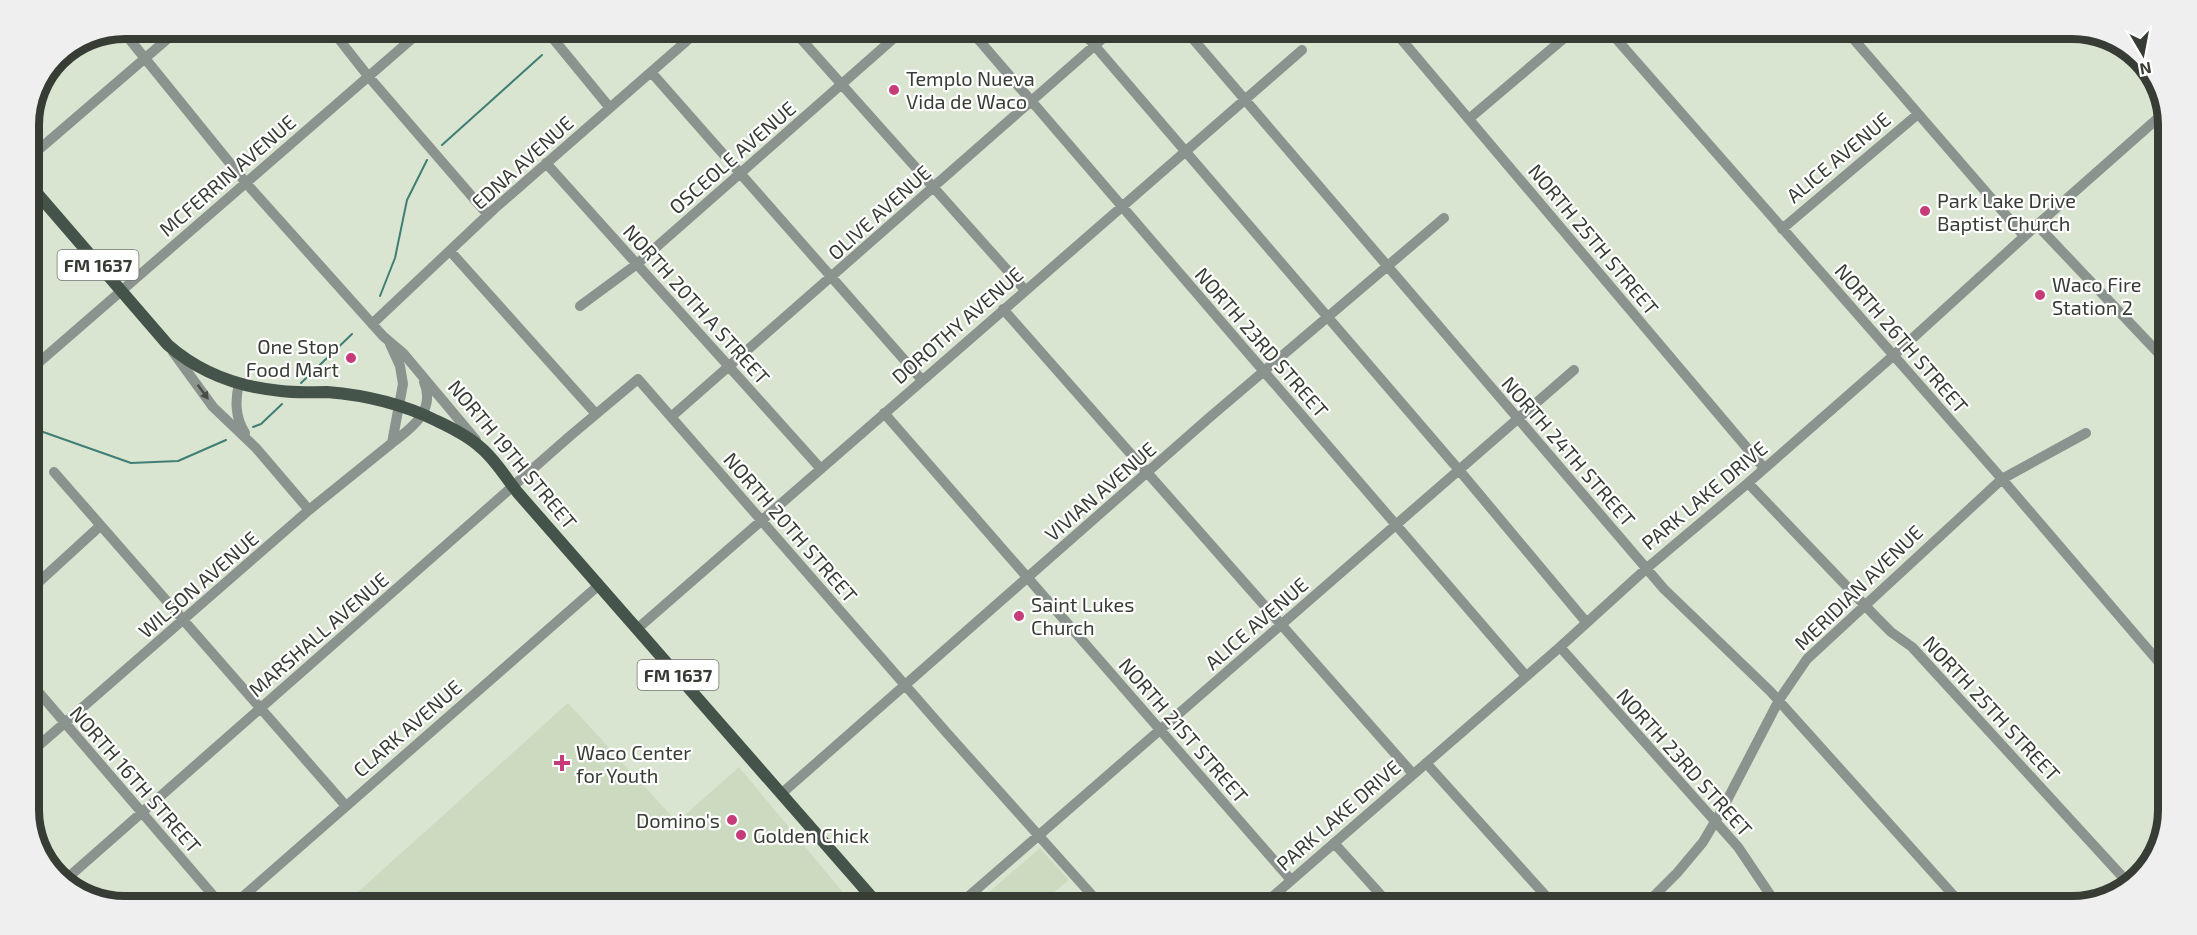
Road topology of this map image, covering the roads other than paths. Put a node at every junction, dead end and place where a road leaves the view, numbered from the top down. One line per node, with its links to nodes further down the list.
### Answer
1 (130, 39): 19 (street, NORTH 19TH STREET)
2 (168, 39): 19 (street)
3 (339, 39): 21 (street)
4 (411, 39): 21 (street, MCFERRIN AVENUE)
5 (553, 39): 25 (street)
6 (689, 39): 20 (street, EDNA AVENUE)
7 (803, 39): 22 (street)
8 (894, 39): 22 (street, OSCEOLE AVENUE)
9 (978, 39): 24 (street, NORTH 23RD STREET)
10 (1089, 39): 17 (street)
11 (1102, 39): 17 (street, OLIVE AVENUE)
12 (1192, 39): 23 (street, NORTH 24TH STREET)
13 (1401, 39): 27 (street, NORTH 25TH STREET)
14 (1563, 39): 27 (street)
15 (1616, 39): 40 (street, NORTH 26TH STREET)
16 (1853, 39): 26 (street)
17 (1095, 45): 24 (street, OLIVE AVENUE); 30 (street)
18 (1302, 50): 23 (street, DOROTHY AVENUE)
19 (146, 58): 29 (street); 33 (street, NORTH 19TH STREET)
20 (651, 72): 25 (street, EDNA AVENUE); 32 (street)
21 (368, 76): 33 (street, MCFERRIN AVENUE); 37 (street)
22 (842, 84): 32 (street, OSCEOLE AVENUE); 34 (street)
23 (1245, 100): 30 (street, DOROTHY AVENUE); 44 (street, NORTH 24TH STREET)
24 (1032, 101): 34 (street, OLIVE AVENUE); 36 (street, NORTH 23RD STREET)
25 (610, 108): 31 (street, EDNA AVENUE)
26 (1918, 114): 40 (street, ALICE AVENUE); 41 (street)
27 (1470, 118): 73 (street, NORTH 25TH STREET)
28 (2158, 118): 39 (street, PARK LAKE DRIVE)
29 (39, 149)
30 (1186, 151): 36 (street, DOROTHY AVENUE); 50 (street)
31 (546, 164): 37 (street, EDNA AVENUE); 43 (street, NORTH 20TH A STREET)
32 (740, 174): 43 (street, OSCEOLE AVENUE); 45 (street)
33 (246, 183): 47 (street, MCFERRIN AVENUE); 51 (street, NORTH 19TH STREET)
34 (934, 187): 45 (street, OLIVE AVENUE); 46 (street)
35 (39, 196): 47 (main road, FM 1637)
36 (1122, 206): 46 (street, DOROTHY AVENUE); 59 (street, NORTH 23RD STREET)
37 (488, 215): 42 (street, EDNA AVENUE)
38 (1444, 218): 44 (street, VIVIAN AVENUE)
39 (2037, 225): 41 (street, PARK LAKE DRIVE); 54 (street)
40 (1782, 229): 55 (street, NORTH 26TH STREET)
41 (2025, 236): 55 (street, PARK LAKE DRIVE)
42 (450, 251): 51 (street, EDNA AVENUE); 66 (street)
43 (637, 264): 48 (street, OSCEOLE AVENUE); 57 (street, NORTH 20TH A STREET)
44 (1388, 267): 50 (street, VIVIAN AVENUE); 68 (street, NORTH 24TH STREET)
45 (831, 278): 57 (street, OLIVE AVENUE); 61 (street)
46 (1025, 290): 49 (street, DOROTHY AVENUE)
47 (120, 291): 53 (main road, FM 1637); 56 (street, MCFERRIN AVENUE)
48 (580, 306)
49 (1003, 309): 61 (street, DOROTHY AVENUE); 77 (street)
50 (1328, 317): 59 (street, VIVIAN AVENUE); 75 (street)
51 (372, 324): 52 (street, NORTH 19TH STREET)
52 (390, 343): 60 (street, NORTH 19TH STREET); 63 (street)
53 (168, 345): 62 (main road, FM 1637); 72 (street, one-way to 72)
54 (2158, 353)
55 (1893, 356): 73 (street, PARK LAKE DRIVE); 78 (street, NORTH 26TH STREET)
56 (39, 362)
57 (729, 368): 67 (street, OLIVE AVENUE); 74 (street, NORTH 20TH A STREET)
58 (1574, 370): 68 (street, ALICE AVENUE)
59 (1264, 372): 77 (street, VIVIAN AVENUE); 83 (street, NORTH 23RD STREET)
60 (422, 376): 65 (street); 71 (street, NORTH 19TH STREET)
61 (922, 380): 64 (street, DOROTHY AVENUE)
62 (238, 383): 63 (main road, FM 1637); 72 (street)
63 (398, 405): 65 (main road, FM 1637); 70 (street)
64 (884, 413): 74 (street, DOROTHY AVENUE); 86 (street, NORTH 21ST STREET)
65 (423, 414): 70 (street, WILSON AVENUE); 71 (main road, FM 1637)
66 (596, 414): 67 (street, NORTH 20TH STREET); 80 (street, MARSHALL AVENUE)
67 (671, 417): 82 (street, NORTH 20TH STREET)
68 (1518, 419): 75 (street, ALICE AVENUE); 85 (street, NORTH 24TH STREET)
69 (2086, 433): 78 (street, MERIDIAN AVENUE)
70 (392, 443): 81 (street, WILSON AVENUE)
71 (481, 447): 80 (main road, NORTH 19TH STREET / FM 1637)
72 (256, 448): 81 (street)
73 (1764, 468): 79 (street, PARK LAKE DRIVE)
74 (821, 469): 82 (street, DOROTHY AVENUE)
75 (1459, 470): 83 (street, ALICE AVENUE); 91 (street)
76 (54, 472): 84 (street)
77 (1148, 472): 86 (street, VIVIAN AVENUE); 92 (street)
78 (2002, 479): 89 (street, MERIDIAN AVENUE); 95 (street, NORTH 26TH STREET)
79 (1748, 483): 85 (street, PARK LAKE DRIVE); 89 (street, NORTH 25TH STREET)
80 (513, 487): 88 (main road, NORTH 19TH STREET / FM 1637); 100 (street, MARSHALL AVENUE)
81 (309, 510): 90 (street, WILSON AVENUE)
82 (762, 521): 93 (street, DOROTHY AVENUE); 97 (street, NORTH 20TH STREET)
83 (1396, 525): 92 (street, ALICE AVENUE); 96 (street, NORTH 23RD STREET)
84 (100, 526): 87 (street); 90 (street)
85 (1647, 568): 91 (street, PARK LAKE DRIVE); 99 (street, NORTH 24TH STREET)
86 (1028, 578): 97 (street, VIVIAN AVENUE); 102 (street, NORTH 21ST STREET)
87 (39, 582)
88 (599, 585): 93 (main road, NORTH 19TH STREET / FM 1637); 107 (street, CLARK AVENUE)
89 (1865, 604): 99 (street, MERIDIAN AVENUE); 113 (street, NORTH 25TH STREET)
90 (183, 621): 100 (street); 101 (street, WILSON AVENUE)
91 (1586, 622): 94 (street, PARK LAKE DRIVE)
92 (1281, 624): 102 (street, ALICE AVENUE); 105 (street)
93 (637, 629): 106 (main road, NORTH 19TH STREET / FM 1637)
94 (1560, 647): 96 (street, PARK LAKE DRIVE); 109 (street, NORTH 23RD STREET)
95 (2158, 661)
96 (1526, 676): 104 (street, PARK LAKE DRIVE)
97 (905, 685): 106 (street, VIVIAN AVENUE); 110 (street, NORTH 20TH STREET)
98 (39, 693): 101 (street, NORTH 16TH STREET)
99 (1779, 700): 109 (street, MERIDIAN AVENUE); 125 (street, NORTH 24TH STREET)
100 (260, 709): 107 (street); 108 (street, MARSHALL AVENUE)
101 (64, 723): 103 (street, WILSON AVENUE); 108 (street, NORTH 16TH STREET)
102 (1160, 730): 110 (street, ALICE AVENUE); 114 (street, NORTH 21ST STREET)
103 (39, 745)
104 (1426, 763): 105 (street, PARK LAKE DRIVE); 122 (street)
105 (1413, 774): 111 (street, PARK LAKE DRIVE)
106 (781, 794): 117 (main road, NORTH 19TH STREET / FM 1637)
107 (346, 806): 116 (street, CLARK AVENUE)
108 (141, 813): 112 (street, MARSHALL AVENUE); 115 (street, NORTH 16TH STREET)
109 (1716, 822): 123 (street, MERIDIAN AVENUE); 124 (street, NORTH 23RD STREET)
110 (1038, 835): 118 (street, ALICE AVENUE); 119 (street, NORTH 20TH STREET)
111 (1334, 843): 114 (street, PARK LAKE DRIVE); 121 (street)
112 (69, 876)
113 (2124, 879)
114 (1291, 880): 120 (street, PARK LAKE DRIVE)
115 (214, 896)
116 (244, 896)
117 (871, 896)
118 (969, 896)
119 (1093, 896)
120 (1273, 896)
121 (1382, 896)
122 (1546, 896)
123 (1654, 896)
124 (1771, 896)
125 (1954, 896)

